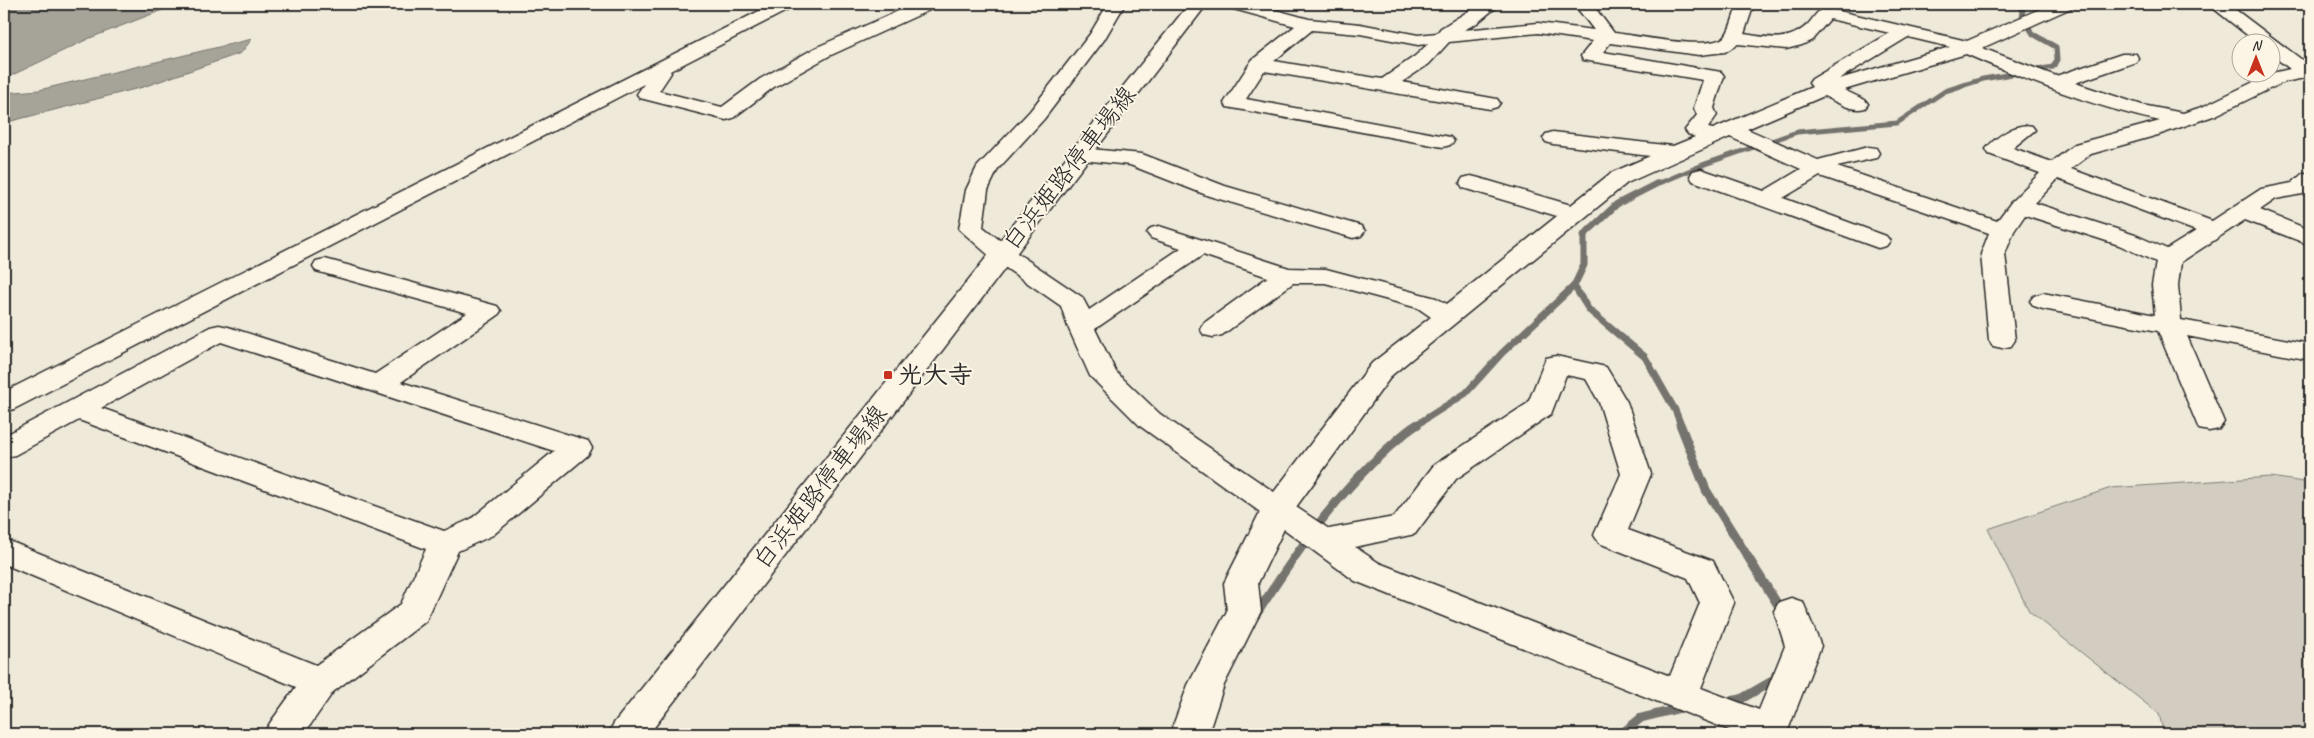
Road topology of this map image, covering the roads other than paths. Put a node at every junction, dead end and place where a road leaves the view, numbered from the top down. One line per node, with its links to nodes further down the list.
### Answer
1 (786, 4): 22 (street)
2 (928, 4): 22 (street)
3 (1116, 4): 54 (street)
4 (1198, 4): 37 (street, 白浜姫路停車場線)
5 (1236, 4): 12 (street)
6 (1491, 4): 16 (street)
7 (1582, 4): 15 (street)
8 (1746, 4): 17 (street)
9 (2065, 4): 18 (street)
10 (2217, 4): 14 (street)
11 (1823, 8): 13 (street); 17 (street)
12 (1308, 24): 16 (street); 21 (street)
13 (1906, 31): 18 (street); 27 (street)
14 (2254, 32)
15 (1607, 36): 16 (street); 17 (street); 32 (street)
16 (1443, 37): 26 (street)
17 (1734, 38)
18 (1966, 48): 24 (street); 27 (street)
19 (2282, 54): 23 (street)
20 (2130, 58): 24 (street)
21 (1259, 64): 26 (street); 34 (street)
22 (659, 68): 66 (street)
23 (2282, 77)
24 (2048, 80): 30 (street)
25 (2270, 82): 30 (street)
26 (1387, 84): 28 (street)
27 (1824, 89): 29 (street); 32 (street)
28 (1490, 103)
29 (1858, 104)
30 (2181, 119): 39 (street)
31 (2025, 130): 39 (street)
32 (1720, 133): 35 (street); 38 (street)
33 (1552, 138): 35 (street)
34 (1443, 141)
35 (1674, 153): 46 (street)
36 (1868, 153): 38 (street)
37 (1080, 154): 49 (street); 54 (street, 白浜姫路停車場線)
38 (1818, 168): 43 (street); 47 (street)
39 (2054, 172): 44 (street); 48 (street)
40 (1701, 176): 43 (street)
41 (2310, 179): 45 (street)
42 (1471, 183): 46 (street)
43 (1765, 200): 52 (street)
44 (2020, 206): 47 (street); 55 (street)
45 (2242, 211): 48 (street); 51 (street)
46 (1575, 214): 59 (street)
47 (2002, 230): 63 (street)
48 (2215, 230): 55 (street)
49 (1352, 231)
50 (1159, 233): 53 (street)
51 (2310, 238)
52 (1878, 241)
53 (1200, 246): 57 (street); 61 (street)
54 (1002, 254): 61 (street); 79 (street, 白浜姫路停車場線)
55 (2169, 259): 60 (street)
56 (325, 266): 65 (street)
57 (1288, 275): 59 (street); 62 (street)
58 (2043, 300): 60 (street)
59 (1448, 316): 70 (street)
60 (2169, 326): 64 (street); 68 (street)
61 (1081, 327): 70 (street)
62 (1213, 329)
63 (2002, 340)
64 (2310, 352)
65 (379, 384): 67 (street); 72 (street)
66 (4, 403)
67 (76, 409): 69 (street); 72 (street)
68 (2208, 422)
69 (4, 448)
70 (1276, 510): 71 (street); 80 (street)
71 (1324, 542): 76 (street); 76 (street)
72 (445, 544): 75 (street)
73 (4, 551): 75 (street)
74 (1791, 610): 77 (street)
75 (320, 682): 78 (street)
76 (1680, 695): 77 (street)
77 (1770, 732)
78 (284, 734)
79 (627, 734)
80 (1189, 734)

